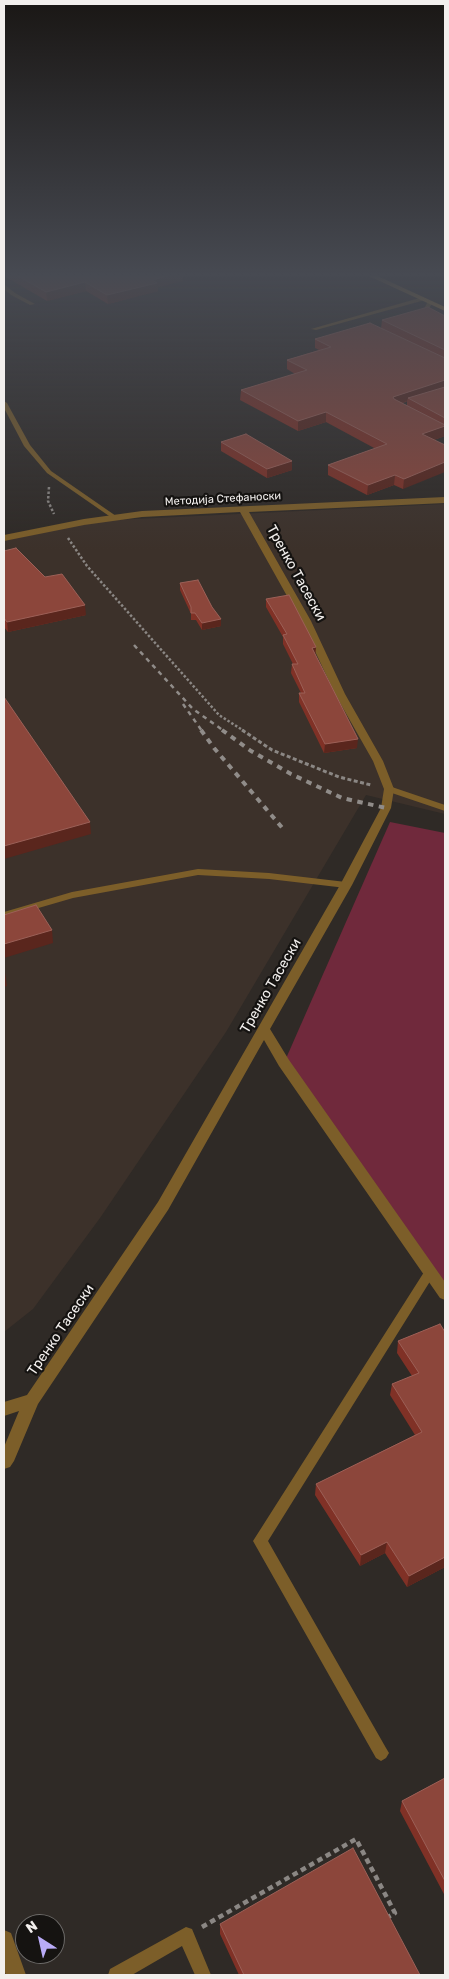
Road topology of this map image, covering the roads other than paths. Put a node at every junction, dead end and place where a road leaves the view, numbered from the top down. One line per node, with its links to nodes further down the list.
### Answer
1 (4, 403): 4 (lane)
2 (445, 500): 3 (street, Методија Стефаноски)
3 (243, 509): 4 (street, Методија Стефаноски); 6 (street, Тренко Тасески)
4 (114, 517): 5 (street, Методија Стефаноски)
5 (4, 538)
6 (389, 789): 7 (lane); 8 (street, Тренко Тасески)
7 (445, 808)
8 (346, 885): 9 (lane); 10 (street, Тренко Тасески)
9 (4, 915)
10 (264, 1029): 11 (street); 13 (street, Тренко Тасески)
11 (430, 1272): 12 (street); 16 (lane)
12 (445, 1294)
13 (32, 1400): 14 (street); 15 (street, Тренко Тасески)
14 (4, 1409)
15 (4, 1462)
16 (381, 1753)
17 (4, 1940): 18 (street)
18 (16, 1975)
19 (116, 1975): 20 (lane)
20 (203, 1975)

